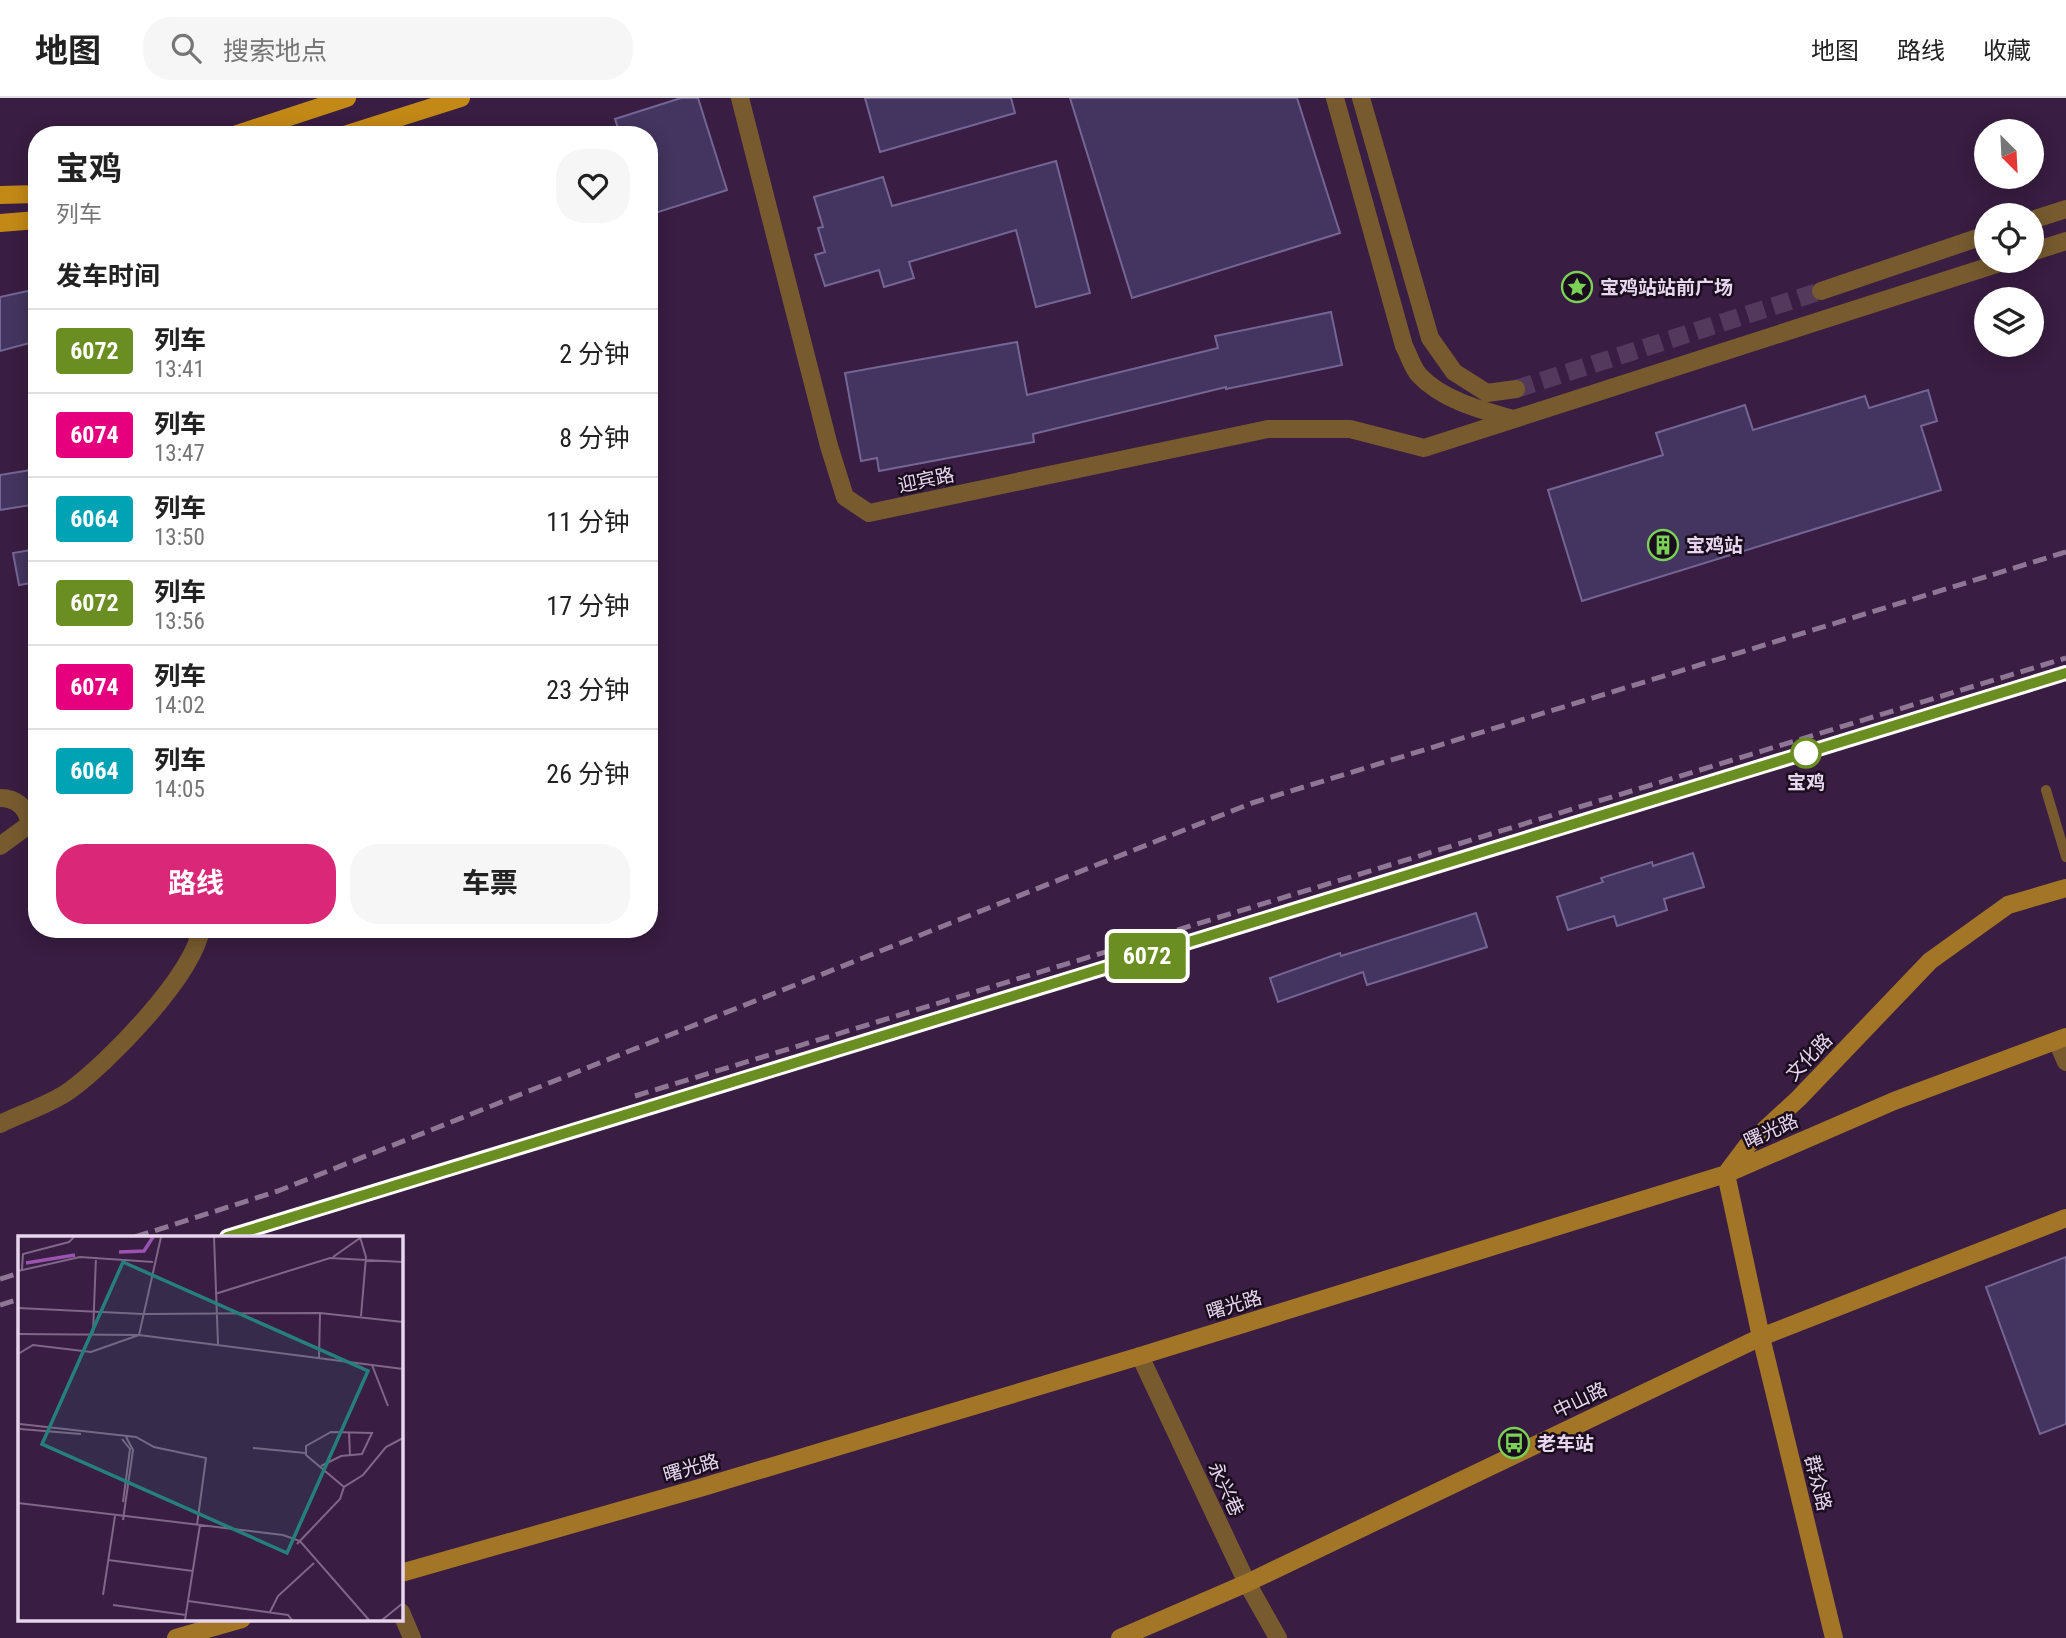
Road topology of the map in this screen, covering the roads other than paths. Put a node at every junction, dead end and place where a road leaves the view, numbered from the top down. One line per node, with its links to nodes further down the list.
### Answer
1 (347, 98): 6 (main road)
2 (461, 98): 7 (main road)
3 (740, 98): 20 (street, 迎宾路)
4 (1335, 98): 20 (street)
5 (1361, 98): 19 (street)
6 (261, 126)
7 (372, 126)
8 (28, 194): 9 (main road)
9 (0, 195)
10 (2066, 209): 11 (street)
11 (2044, 216)
12 (28, 221): 13 (main road)
13 (0, 223)
14 (1974, 239): 18 (street)
15 (2066, 241): 16 (street)
16 (2044, 248)
17 (1974, 271): 20 (street)
18 (1821, 291)
19 (1516, 389)
20 (1513, 419)
21 (2046, 790): 26 (lane)
22 (0, 798): 23 (street)
23 (28, 815)
24 (28, 828): 25 (street)
25 (0, 846)
26 (2066, 857)
27 (2066, 888): 32 (main road, 文化路)
28 (199, 938): 31 (street)
29 (2061, 1039): 30 (street); 32 (main road, 曙光路)
30 (2066, 1062)
31 (0, 1124)
32 (1726, 1174): 34 (main road); 35 (main road, 曙光路)
33 (2066, 1218): 34 (main road, 中山路)
34 (1761, 1337): 37 (main road, 中山路); 44 (main road, 群众路)
35 (1140, 1356): 36 (main road, 曙光路); 37 (street, 永兴巷)
36 (402, 1573)
37 (1247, 1583): 42 (main road, 中山路); 43 (street, 永兴巷)
38 (402, 1614): 41 (street)
39 (239, 1620): 40 (main road)
40 (176, 1638)
41 (412, 1638)
42 (1120, 1638)
43 (1278, 1638)
44 (1834, 1638)

